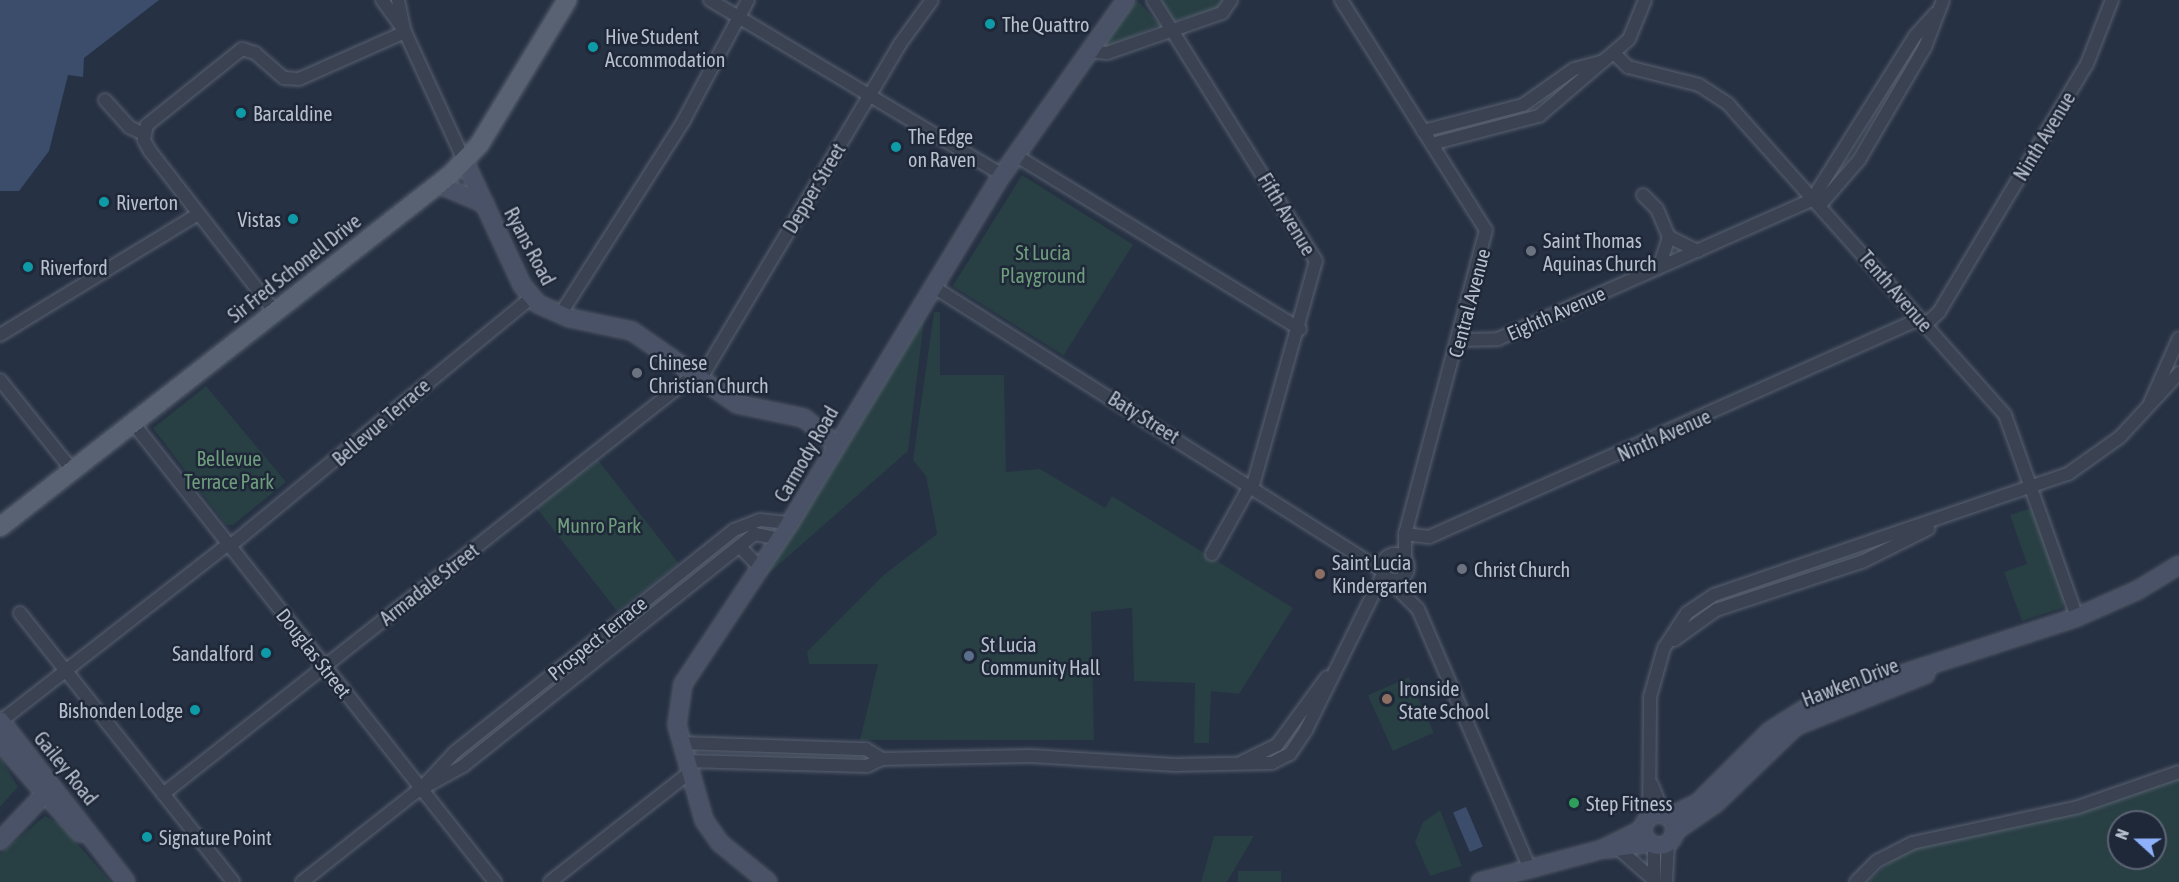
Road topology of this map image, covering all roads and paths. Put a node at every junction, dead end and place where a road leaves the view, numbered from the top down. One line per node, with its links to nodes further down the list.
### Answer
1 (382, 0): 16 (street, Ryans Road)
2 (398, 0): 16 (street, Ryans Road)
3 (567, 0): 26 (main road, Sir Fred Schonell Drive)
4 (710, 0): 14 (street)
5 (748, 0): 14 (street)
6 (932, 0): 20 (street, Depper Street)
7 (1126, 0): 17 (street, Carmody Road)
8 (1153, 0): 15 (street, Fifth Avenue)
9 (1231, 0): 15 (street)
10 (1341, 0): 22 (street, Central Avenue)
11 (1645, 0): 18 (street)
12 (1942, 0): 30 (street)
13 (2112, 0): 40 (street, Ninth Avenue)
14 (738, 17): 20 (street); 39 (street)
15 (1172, 28): 17 (street); 41 (street, Fifth Avenue)
16 (405, 32): 23 (street); 26 (street, Ryans Road)
17 (1088, 51): 25 (street, Carmody Road)
18 (1614, 53): 19 (street); 30 (street, Tenth Avenue)
19 (1603, 61): 22 (street); 24 (street)
20 (870, 96): 27 (street); 46 (street, Depper Street)
21 (105, 100): 23 (street)
22 (1422, 131): 24 (street, Central Avenue)
23 (144, 134): 32 (street)
24 (1432, 144): 44 (street, Central Avenue)
25 (1015, 155): 27 (street, Carmody Road); 41 (street)
26 (464, 160): 28 (main road, Sir Fred Schonell Drive); 31 (street, Ryans Road)
27 (1002, 175): 36 (street, Carmody Road)
28 (438, 184): 31 (street); 38 (main road, Sir Fred Schonell Drive)
29 (1643, 195): 33 (street)
30 (1816, 201): 34 (street, Eighth Avenue); 40 (street, Tenth Avenue)
31 (485, 204): 37 (street, Ryans Road)
32 (198, 214): 38 (street); 42 (street)
33 (1669, 237): 34 (street); 35 (street)
34 (1698, 251): 35 (street, Eighth Avenue)
35 (1659, 267): 44 (street, Eighth Avenue)
36 (932, 286): 50 (street, Carmody Road); 52 (street, Baty Street)
37 (531, 298): 39 (street, Ryans Road); 58 (street, Bellevue Terrace)
38 (274, 312): 49 (main road, Sir Fred Schonell Drive)
39 (560, 315): 46 (street, Ryans Road)
40 (1922, 322): 53 (street, Tenth Avenue); 56 (street, Ninth Avenue)
41 (1300, 329): 52 (street, Fifth Avenue)
42 (0, 335)
43 (2179, 338): 48 (street)
44 (1459, 340): 56 (street, Central Avenue)
45 (2179, 373): 48 (street)
46 (698, 376): 50 (street, Ryans Road); 73 (street, Armadale Street)
47 (0, 380): 51 (street)
48 (2147, 410): 53 (street)
49 (134, 423): 51 (main road, Sir Fred Schonell Drive); 58 (street, Douglas Street)
50 (835, 444): 54 (street, Carmody Road)
51 (73, 471): 55 (main road, Sir Fred Schonell Drive)
52 (1252, 485): 60 (street, Baty Street); 61 (street, Fifth Avenue)
53 (2033, 489): 72 (street, Tenth Avenue); 84 (street)
54 (790, 523): 57 (street, Carmody Road); 82 (street, Prospect Terrace)
55 (0, 527)
56 (1405, 534): 62 (street, Central Avenue); 63 (street, Central Avenue)
57 (780, 539): 59 (street, Prospect Terrace); 65 (street, Carmody Road)
58 (229, 545): 73 (street, Douglas Street); 74 (street, Bellevue Terrace)
59 (740, 547): 65 (street); 82 (street, Prospect Terrace)
60 (1355, 550): 62 (street, Baty Street); 66 (street, Baty Street)
61 (1212, 554)
62 (1391, 554): 63 (street); 66 (street, Central Avenue)
63 (1405, 558): 67 (street, Central Avenue)
64 (2179, 565): 72 (street, Hawken Drive)
65 (759, 568): 77 (street, Carmody Road)
66 (1384, 572): 68 (street, Central Avenue); 69 (street)
67 (1405, 572): 68 (street); 70 (street, Central Avenue)
68 (1392, 583): 69 (street); 70 (street, Central Avenue)
69 (1369, 606): 78 (street)
70 (1418, 609): 88 (street, Central Avenue)
71 (20, 613): 74 (street)
72 (2077, 617): 84 (street, Hawken Drive)
73 (325, 666): 82 (street, Douglas Street); 83 (street, Armadale Street)
74 (65, 671): 75 (street, Bellevue Terrace); 83 (street)
75 (0, 721): 81 (street, Gailey Road)
76 (0, 742): 81 (street, Gailey Road)
77 (681, 743): 78 (street); 79 (street, Carmody Road)
78 (882, 759): 79 (street)
79 (687, 767): 94 (street); 95 (street, Carmody Road)
80 (2179, 772): 97 (street)
81 (48, 789): 85 (street); 90 (street, Gailey Road)
82 (420, 789): 92 (street, Prospect Terrace); 93 (street, Douglas Street)
83 (163, 794): 91 (street)
84 (1659, 830): 86 (street, Hawken Drive); 87 (street, Hawken Drive); 89 (street)
85 (0, 841)
86 (1603, 849): 87 (street, Hawken Drive); 88 (street, Hawken Drive)
87 (1621, 851): 89 (street)
88 (1530, 869): 96 (street, Hawken Drive)
89 (1658, 881)
90 (126, 882)
91 (233, 882)
92 (302, 882)
93 (495, 882)
94 (550, 882)
95 (768, 882)
96 (1480, 882)
97 (1856, 882)

